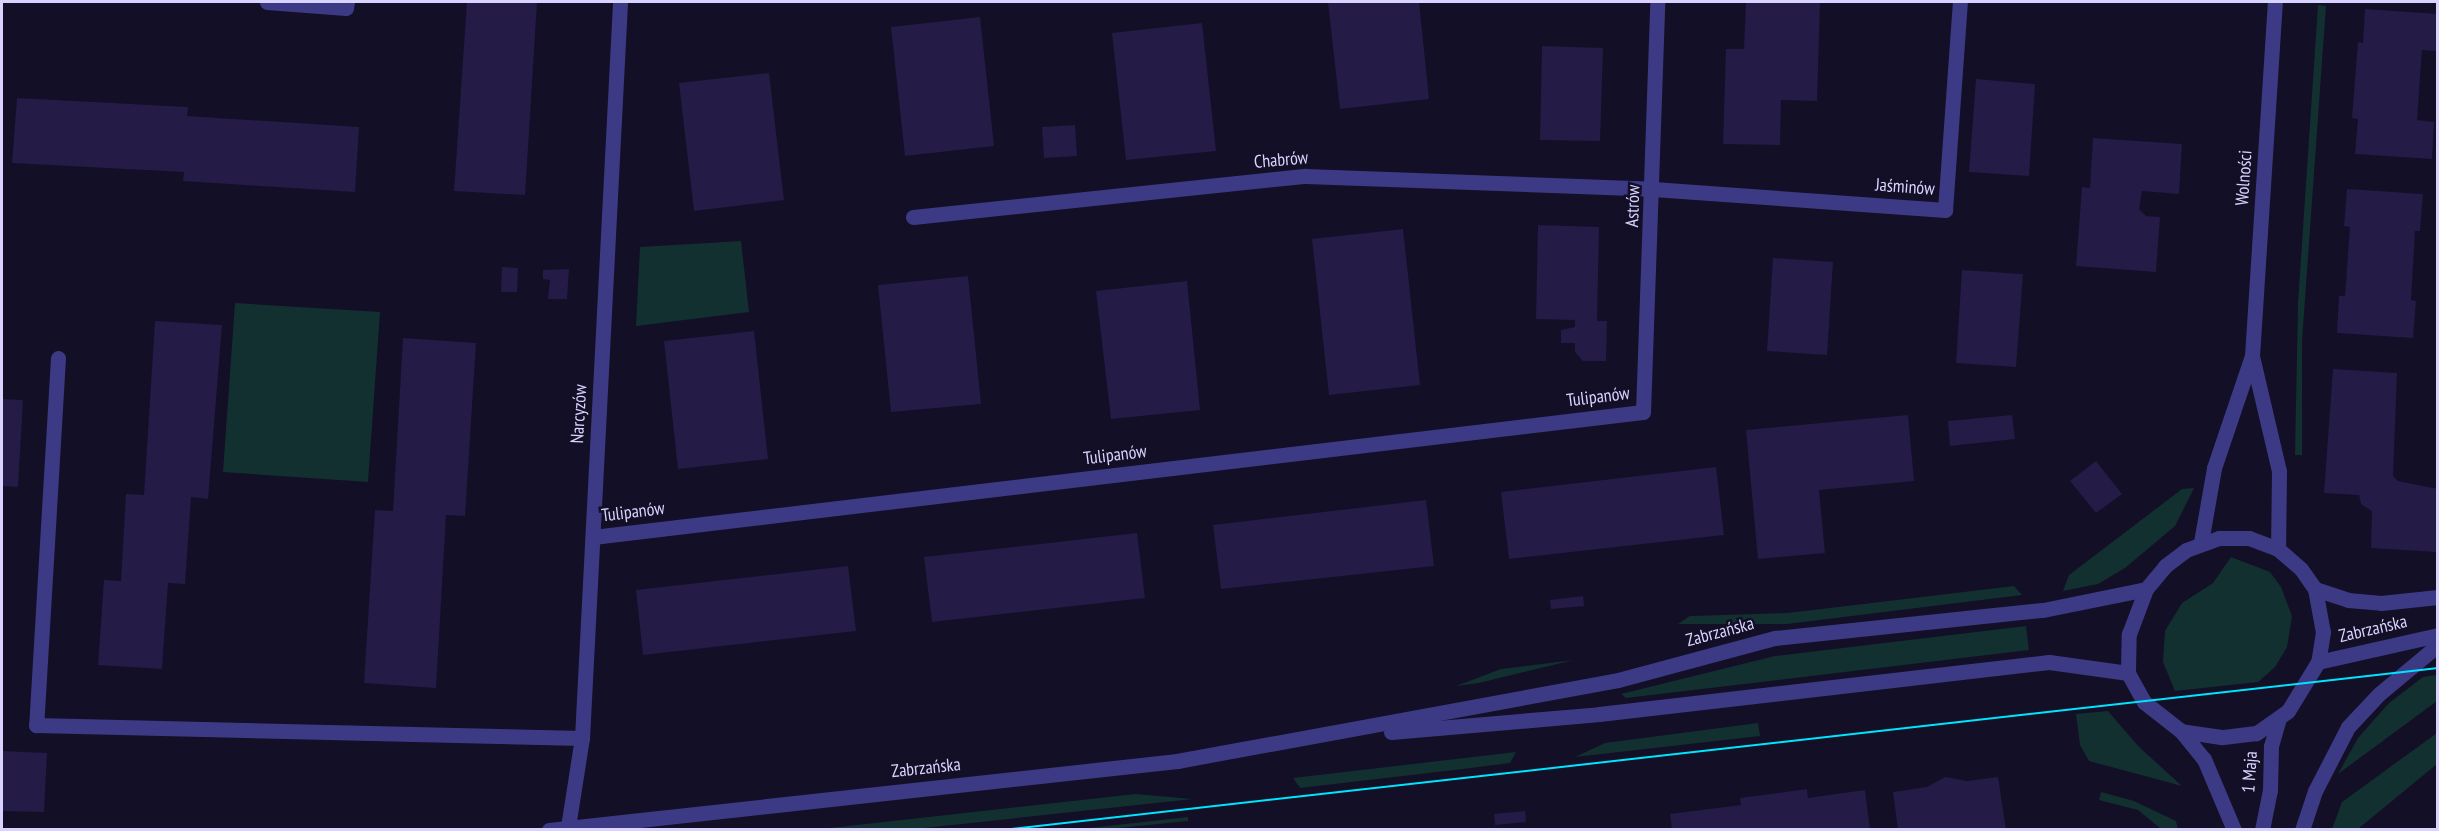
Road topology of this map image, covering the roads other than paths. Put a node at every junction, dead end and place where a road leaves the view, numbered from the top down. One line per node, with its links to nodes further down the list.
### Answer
1 (267, 2): 2 (street)
2 (347, 2)
3 (620, 2): 12 (street, Narcyzów)
4 (1657, 2): 7 (street, Astrów)
5 (1960, 2): 7 (street, Jaśminów)
6 (2275, 2): 9 (street, Wolności)
7 (1653, 189): 8 (street, Chabrów); 11 (street, Astrów)
8 (913, 217)
9 (2252, 356): 13 (street, Wolności); 14 (street, Wolności)
10 (58, 358): 24 (street)
11 (1643, 412): 12 (street, Tulipanów)
12 (593, 537): 24 (street, Narcyzów)
13 (2201, 542): 14 (street); 15 (street)
14 (2278, 549): 16 (street)
15 (2146, 589): 21 (street); 25 (street, Zabrzańska)
16 (2315, 589): 17 (street, Zabrzańska); 20 (street)
17 (2438, 597)
18 (2438, 635): 20 (street, Zabrzańska)
19 (2438, 645): 30 (street)
20 (2318, 662): 22 (street)
21 (2128, 673): 23 (street); 25 (street, Zabrzańska)
22 (2279, 718): 23 (street); 29 (street, 1 Maja)
23 (2181, 731): 28 (street, 1 Maja)
24 (582, 738): 26 (street, Narcyzów)
25 (1307, 739): 26 (street, Zabrzańska)
26 (568, 827): 27 (street, Zabrzańska)
27 (549, 830)
28 (2235, 830)
29 (2262, 830)
30 (2302, 830)

